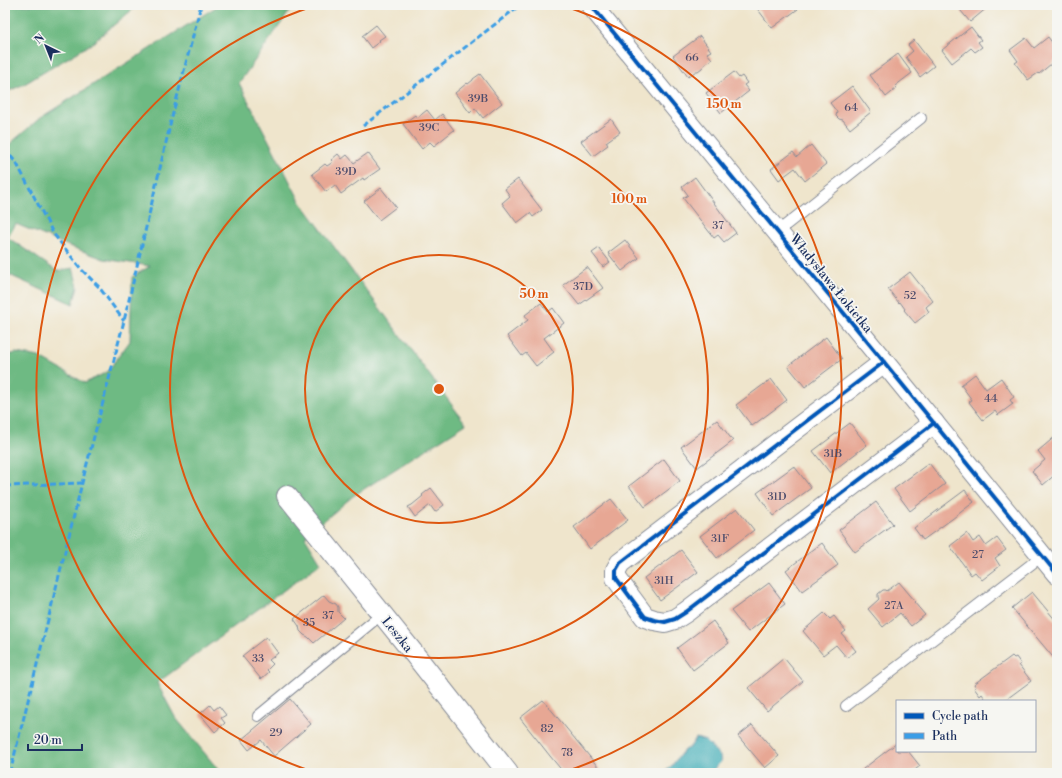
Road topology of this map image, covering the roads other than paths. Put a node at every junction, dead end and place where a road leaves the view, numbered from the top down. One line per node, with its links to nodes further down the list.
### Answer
1 (591, 5): 3 (street, Władysława Łokietka)
2 (921, 118): 3 (lane)
3 (777, 232): 4 (street, Władysława Łokietka)
4 (884, 362): 5 (street, Władysława Łokietka); 5 (street)
5 (934, 423): 7 (street, Władysława Łokietka)
6 (286, 496): 9 (street, Leszka)
7 (1042, 556): 8 (street, Władysława Łokietka); 10 (lane)
8 (1057, 574)
9 (382, 614): 11 (lane); 12 (street, Leszka)
10 (846, 706)
11 (258, 716)
12 (508, 773)

